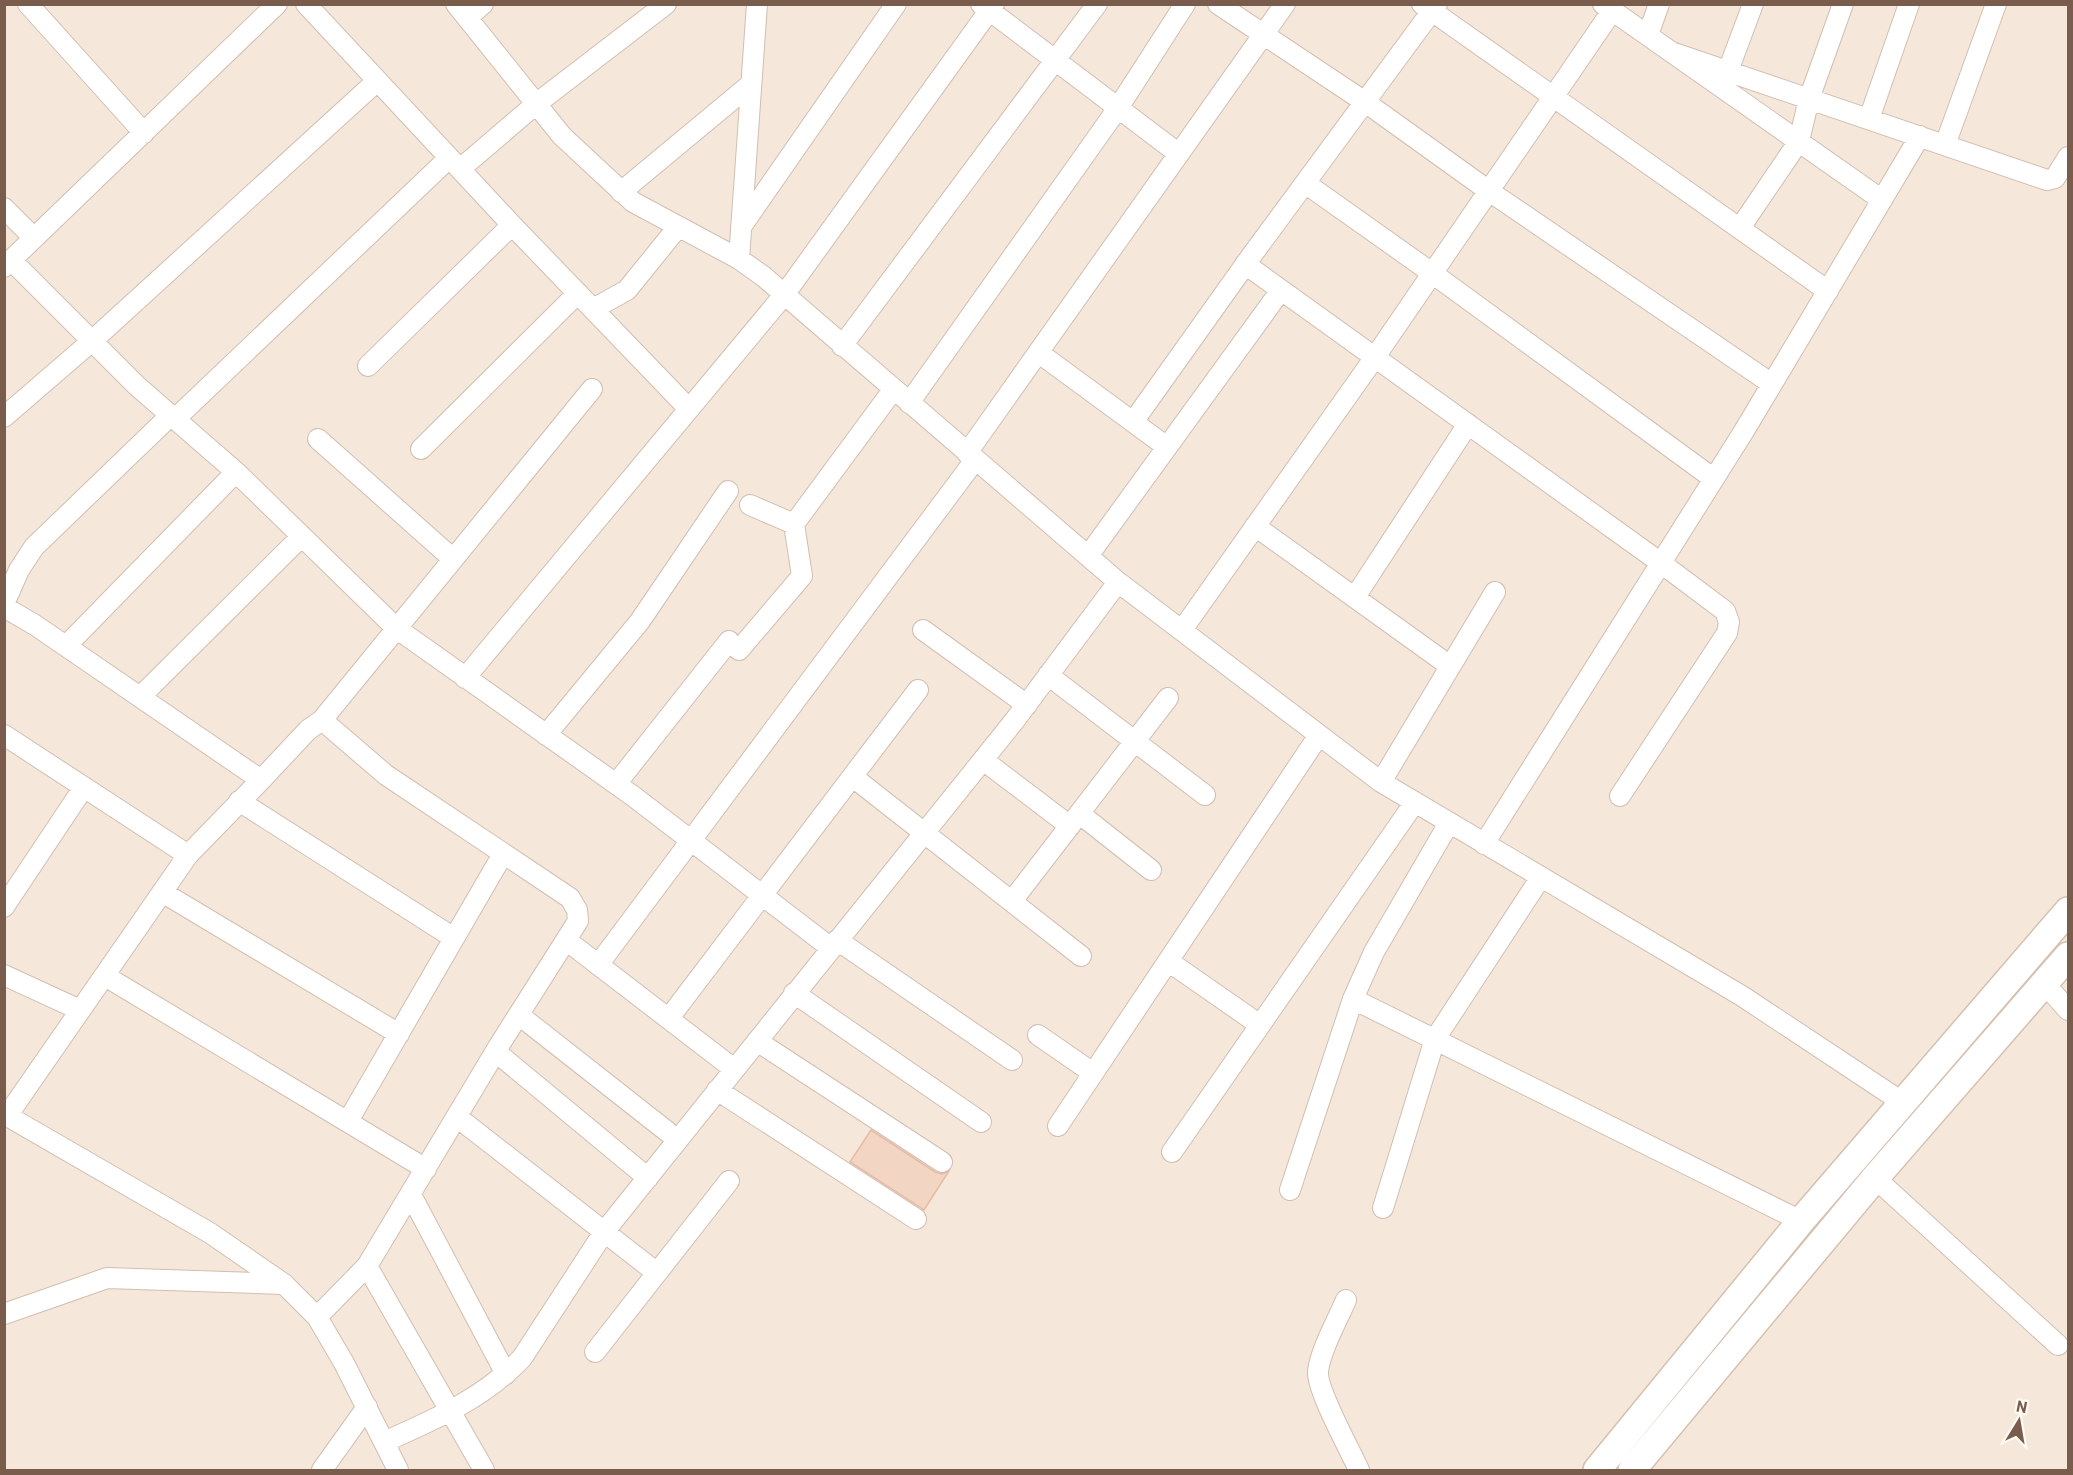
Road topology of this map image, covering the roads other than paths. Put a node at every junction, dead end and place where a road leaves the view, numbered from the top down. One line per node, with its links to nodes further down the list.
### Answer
1 (28, 4): 34 (street)
2 (277, 4): 34 (street)
3 (306, 4): 26 (street)
4 (483, 4): 20 (street)
5 (666, 4): 31 (street)
6 (757, 4): 27 (street)
7 (896, 4): 48 (street)
8 (1097, 4): 24 (street)
9 (1185, 4): 32 (street)
10 (1218, 4): 21 (street)
11 (1285, 4): 21 (street)
12 (1659, 4): 22 (street)
13 (1753, 4): 25 (street)
14 (1843, 4): 29 (street)
15 (1909, 4): 33 (street)
16 (1996, 4): 37 (street)
17 (988, 7): 24 (street); 58 (street)
18 (1430, 7): 28 (street); 30 (street)
19 (1608, 8): 22 (street); 28 (street)
20 (461, 11): 31 (street)
21 (1264, 34): 30 (street); 38 (street)
22 (1648, 35): 23 (street)
23 (1671, 52): 25 (street); 36 (street)
24 (1055, 61): 32 (street); 61 (street)
25 (1728, 71): 29 (street)
26 (377, 81): 40 (street); 60 (street)
27 (751, 84): 43 (street); 48 (street)
28 (1552, 98): 42 (street); 49 (street)
29 (1809, 99): 33 (street); 36 (street)
30 (1365, 102): 41 (street); 42 (street)
31 (536, 104): 40 (street); 43 (street)
32 (1118, 108): 38 (street); 68 (street)
33 (1869, 119): 35 (street)
34 (144, 133): 50 (street)
35 (1920, 136): 37 (street); 44 (street)
36 (1799, 141): 44 (street); 49 (street)
37 (1945, 145): 39 (street)
38 (1179, 154): 62 (street)
39 (2068, 157)
40 (455, 163): 46 (street); 71 (street)
41 (1305, 183): 53 (street); 54 (street)
42 (1489, 191): 54 (street); 65 (street)
43 (621, 192): 47 (street)
44 (1882, 200): 56 (street)
45 (4, 208): 50 (street)
46 (512, 225): 57 (street); 64 (street)
47 (678, 227): 51 (street); 59 (street)
48 (741, 227): 51 (street)
49 (1740, 228): 56 (street)
50 (34, 238): 52 (street)
51 (739, 259): 58 (street)
52 (8, 263): 60 (street)
53 (1245, 264): 55 (street); 72 (street)
54 (1432, 273): 63 (street); 79 (street)
55 (1281, 290): 63 (street); 75 (street)
56 (1828, 291): 65 (street)
57 (578, 293): 59 (street); 76 (street)
58 (784, 295): 61 (street); 69 (street)
59 (593, 309): 69 (street)
60 (92, 341): 70 (street); 71 (street)
61 (842, 346): 67 (street)
62 (1039, 352): 72 (street); 77 (street)
63 (1375, 357): 73 (street); 83 (street)
64 (368, 366)
65 (1772, 384): 79 (street)
66 (592, 389): 86 (street)
67 (893, 390): 68 (street); 82 (street)
68 (909, 403): 77 (street)
69 (689, 409): 98 (street)
70 (4, 417)
71 (173, 417): 78 (street); 91 (street)
72 (1133, 422): 75 (street)
73 (1468, 424): 87 (street); 90 (street)
74 (318, 439): 86 (street)
75 (1167, 447): 85 (street)
76 (421, 449)
77 (971, 457): 85 (street); 121 (street)
78 (236, 472): 84 (street); 95 (street)
79 (1714, 479): 87 (street)
80 (728, 492): 105 (street)
81 (750, 505): 82 (street)
82 (794, 524): 112 (street)
83 (1255, 526): 90 (street); 94 (street)
84 (302, 536): 92 (street); 100 (street)
85 (1088, 556): 88 (street)
86 (453, 559): 92 (street)
87 (1661, 562): 115 (street); 122 (street)
88 (1118, 582): 94 (street); 97 (street)
89 (1495, 591): 96 (street)
90 (1355, 597): 96 (street)
91 (4, 606): 95 (street)
92 (396, 628): 98 (street); 103 (street)
93 (923, 630): 102 (street)
94 (1182, 630): 106 (street)
95 (66, 646): 100 (street)
96 (1450, 666): 111 (street)
97 (1048, 675): 102 (street); 107 (street)
98 (465, 678): 105 (street)
99 (918, 690): 109 (street)
100 (140, 697): 110 (street)
101 (1168, 698): 107 (street)
102 (1027, 705): 108 (street)
103 (322, 720): 110 (street); 123 (street)
104 (4, 735): 113 (street)
105 (546, 735): 112 (street)
106 (1318, 735): 111 (street); 138 (street)
107 (1135, 742): 114 (street); 118 (street)
108 (983, 760): 118 (street); 120 (street)
109 (853, 777): 120 (street); 129 (street)
110 (261, 780): 116 (street)
111 (1381, 782): 117 (street)
112 (616, 784): 121 (street)
113 (84, 787): 124 (street); 127 (street)
114 (1205, 795)
115 (1620, 796)
116 (239, 801): 124 (street); 133 (street)
117 (1414, 802): 119 (street); 149 (street)
118 (1075, 820): 125 (street); 130 (street)
119 (1449, 823): 122 (street); 144 (street)
120 (924, 832): 130 (street); 135 (street)
121 (690, 840): 129 (street); 139 (street)
122 (1484, 844): 126 (street)
123 (503, 854): 133 (street); 134 (street)
124 (188, 855): 128 (street)
125 (1151, 870)
126 (1541, 877): 152 (street); 159 (street)
127 (10, 885): 131 (street)
128 (162, 892): 141 (street); 150 (street)
129 (763, 896): 135 (street); 148 (street)
130 (1012, 902): 136 (street)
131 (4, 907)
132 (2068, 911): 159 (main road)
133 (454, 938): 150 (street)
134 (566, 940): 139 (street); 147 (street)
135 (834, 944): 143 (street); 155 (street)
136 (1081, 956)
137 (2068, 956): 142 (main road)
138 (1168, 961): 149 (street); 157 (street)
139 (598, 965): 148 (street)
140 (4, 975): 145 (street)
141 (105, 976): 145 (street); 162 (street)
142 (2044, 983): 146 (street); 170 (main road)
143 (794, 993): 153 (street); 163 (street)
144 (1353, 999): 152 (street); 172 (street)
145 (81, 1010): 160 (street)
146 (2068, 1010)
147 (519, 1015): 154 (street); 165 (street)
148 (669, 1018): 156 (street)
149 (1260, 1025): 166 (street)
150 (399, 1034): 162 (street)
151 (1038, 1035): 157 (street)
152 (1435, 1039): 174 (street); 176 (street)
153 (757, 1041): 156 (street); 167 (street)
154 (496, 1052): 161 (street); 169 (street)
155 (1012, 1060)
156 (734, 1069): 158 (street)
157 (1093, 1073): 164 (street)
158 (717, 1090): 165 (street); 175 (street)
159 (1902, 1102): 176 (main road)
160 (6, 1115): 180 (street)
161 (457, 1117): 168 (street); 177 (street)
162 (348, 1121): 168 (street)
163 (981, 1122)
164 (1058, 1126)
165 (678, 1140): 169 (street)
166 (1172, 1152)
167 (942, 1162)
168 (426, 1169): 173 (street)
169 (648, 1178): 177 (street)
170 (1875, 1178): 184 (street); 195 (main road)
171 (729, 1181): 179 (street)
172 (1290, 1190)
173 (411, 1195): 178 (street); 186 (street)
174 (1383, 1208)
175 (916, 1219)
176 (1801, 1221): 194 (main road)
177 (604, 1232): 179 (street); 186 (street)
178 (367, 1266): 183 (street); 188 (street)
179 (657, 1273): 185 (street)
180 (284, 1284): 182 (street); 183 (street)
181 (1346, 1300): 193 (street)
182 (4, 1314)
183 (317, 1317): 187 (street)
184 (2058, 1345)
185 (595, 1352)
186 (506, 1374): 188 (street)
187 (367, 1407): 189 (street); 190 (street)
188 (451, 1412): 189 (street); 192 (street)
189 (384, 1442): 191 (street)
190 (322, 1470)
191 (398, 1470)
192 (484, 1470)
193 (1359, 1470)
194 (1597, 1470)
195 (1632, 1470)

